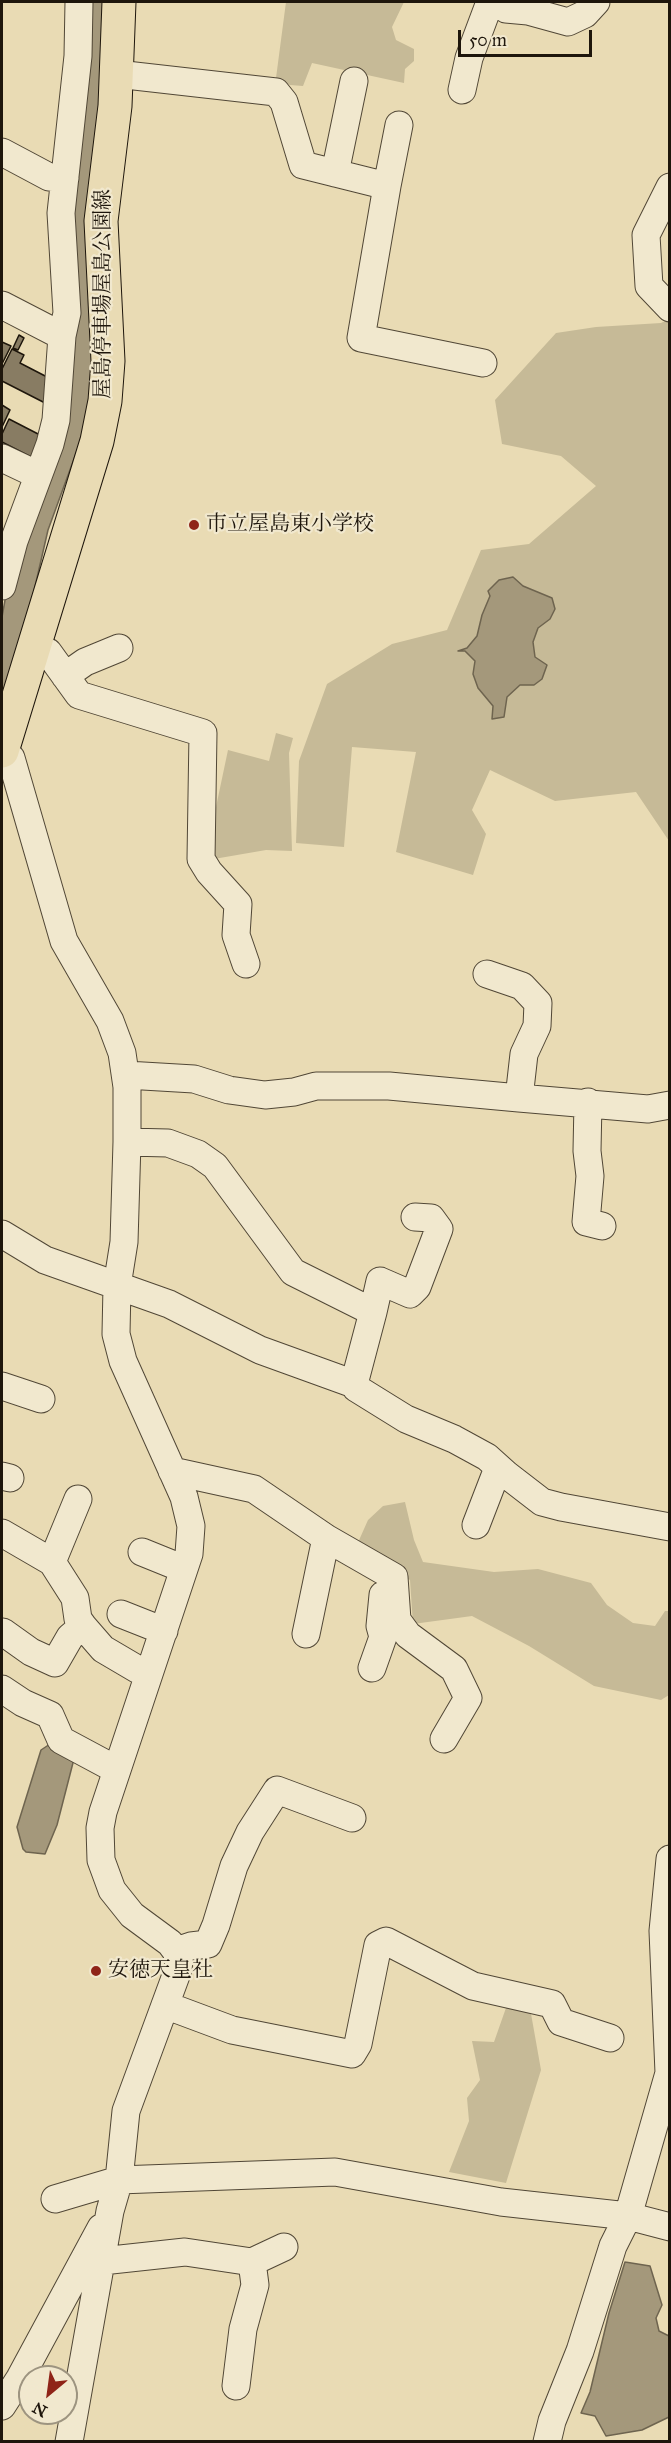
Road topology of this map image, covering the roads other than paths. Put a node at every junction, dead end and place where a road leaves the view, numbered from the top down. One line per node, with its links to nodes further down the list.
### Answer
1 (79, 2): 12 (street)
2 (119, 2): 6 (main road, 屋島停車場屋島公園線)
3 (490, 2): 8 (street)
4 (497, 2): 5 (street)
5 (596, 2)
6 (117, 74): 11 (street); 22 (main road, 屋島停車場屋島公園線)
7 (354, 81): 11 (street)
8 (462, 90)
9 (399, 124): 13 (street)
10 (2, 152): 12 (street)
11 (335, 173): 13 (street)
12 (65, 178): 17 (street)
13 (387, 186): 18 (street)
14 (669, 188): 16 (street)
15 (2, 305): 17 (street)
16 (669, 308)
17 (62, 336): 20 (street)
18 (483, 363)
19 (2, 458): 20 (street)
20 (38, 475): 21 (street)
21 (2, 586)
22 (33, 648): 24 (street); 25 (main road, 屋島停車場屋島公園線)
23 (119, 648): 24 (street)
24 (65, 676): 26 (street)
25 (2, 753): 28 (street)
26 (246, 964)
27 (487, 974): 29 (street)
28 (126, 1075): 29 (street); 32 (street)
29 (519, 1098): 30 (street)
30 (588, 1102): 31 (street); 34 (street)
31 (669, 1105)
32 (127, 1142): 36 (street); 37 (street)
33 (415, 1217): 37 (street)
34 (603, 1226)
35 (2, 1234): 36 (street)
36 (117, 1286): 38 (street); 42 (street)
37 (373, 1312): 38 (street)
38 (354, 1384): 41 (street)
39 (2, 1386): 40 (street)
40 (41, 1399)
41 (498, 1468): 44 (street); 45 (street)
42 (172, 1471): 47 (street); 50 (street)
43 (78, 1499): 49 (street)
44 (476, 1525)
45 (669, 1527)
46 (2, 1533): 49 (street)
47 (326, 1538): 51 (street); 56 (street)
48 (142, 1552): 50 (street)
49 (52, 1562): 53 (street)
50 (184, 1569): 54 (street)
51 (386, 1572): 57 (street); 60 (street)
52 (121, 1614): 54 (street)
53 (82, 1626): 55 (street); 58 (street)
54 (164, 1631): 58 (street)
55 (3, 1632)
56 (306, 1634)
57 (372, 1668)
58 (149, 1674): 61 (street)
59 (2, 1689): 61 (street)
60 (444, 1739)
61 (117, 1770): 64 (street)
62 (352, 1818): 64 (street)
63 (669, 1859): 65 (street)
64 (176, 1951): 66 (street)
65 (668, 2001): 71 (street)
66 (165, 2006): 67 (street); 68 (street)
67 (610, 2038)
68 (119, 2180): 69 (street); 70 (street); 71 (street)
69 (55, 2199)
70 (110, 2211): 74 (street); 77 (street)
71 (628, 2216): 72 (street); 79 (street)
72 (669, 2227)
73 (284, 2247): 75 (street)
74 (102, 2261): 75 (street); 78 (street)
75 (252, 2262): 76 (street)
76 (236, 2386)
77 (2, 2406)
78 (69, 2442)
79 (547, 2442)

